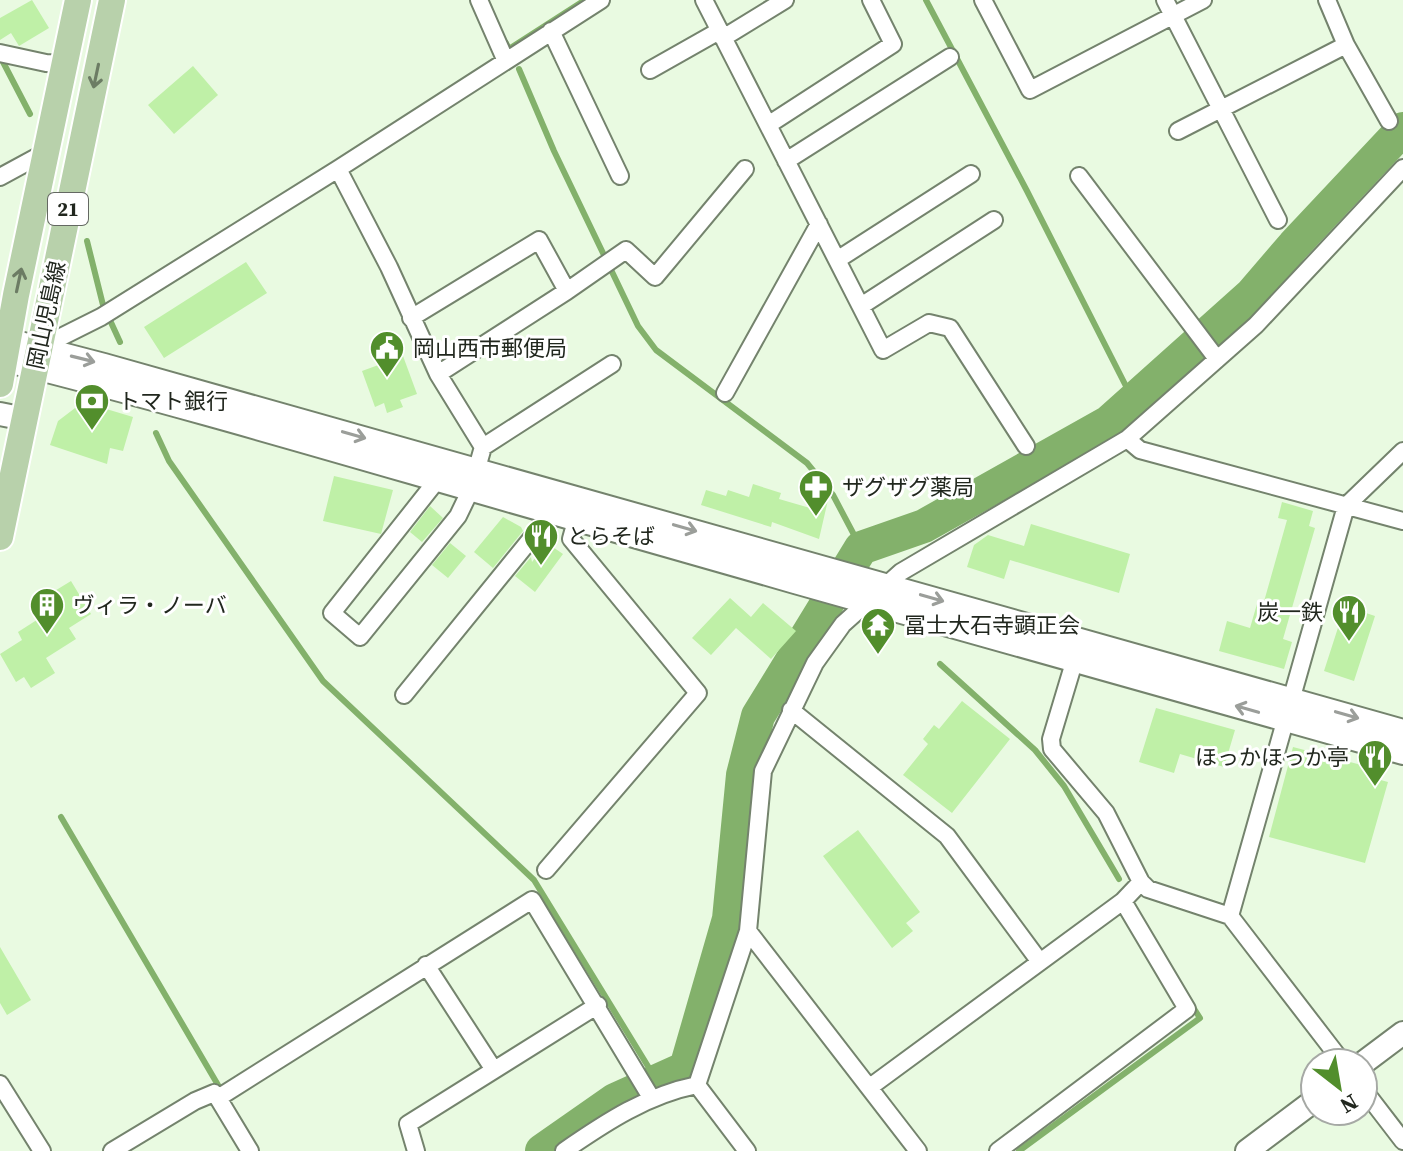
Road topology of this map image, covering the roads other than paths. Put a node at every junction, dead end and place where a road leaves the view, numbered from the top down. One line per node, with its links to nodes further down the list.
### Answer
1 (78, 0): 19 (main road, 岡山児島線 / 21)
2 (112, 0): 42 (main road, 岡山児島線 / 21, one-way to 42)
3 (479, 0): 18 (street)
4 (601, 0): 13 (street)
5 (704, 0): 14 (street)
6 (785, 0): 14 (street)
7 (871, 0): 23 (street)
8 (984, 0): 12 (street)
9 (1165, 0): 12 (street)
10 (1203, 0): 12 (street)
11 (1327, 0): 15 (street)
12 (1173, 15): 21 (street)
13 (551, 31): 18 (street); 31 (street)
14 (721, 34): 20 (street); 23 (street)
15 (1346, 45): 21 (street); 22 (street)
16 (0, 53): 19 (street)
17 (950, 57): 26 (street)
18 (505, 59): 28 (street)
19 (64, 64): 25 (main road, 岡山児島線 / 21)
20 (650, 70)
21 (1221, 109): 24 (street); 35 (street)
22 (1389, 121)
23 (768, 125): 26 (street)
24 (1178, 131)
25 (46, 152): 33 (street); 43 (main road, 岡山児島線 / 21, one-way to 25)
26 (786, 161): 36 (street)
27 (1403, 168): 41 (street)
28 (338, 169): 40 (street); 42 (street)
29 (745, 169): 38 (street)
30 (971, 174): 37 (street)
31 (620, 176)
32 (1079, 176): 41 (street)
33 (0, 177)
34 (994, 220): 39 (street)
35 (1278, 220)
36 (819, 224): 37 (street); 46 (street)
37 (837, 260): 39 (street)
38 (567, 291): 40 (street); 45 (street)
39 (861, 306): 49 (street)
40 (411, 318): 45 (street)
41 (1213, 355): 48 (street)
42 (37, 358): 43 (street); 47 (main road, 岡山児島線 / 21); 52 (street); 53 (street, one-way to 53)
43 (4, 361)
44 (612, 364): 50 (street)
45 (438, 374): 50 (street)
46 (725, 393)
47 (12, 416): 58 (main road, 岡山児島線 / 21)
48 (1127, 439): 54 (street); 59 (street)
49 (1026, 446)
50 (483, 447): 53 (street)
51 (1403, 451): 54 (street)
52 (438, 479): 53 (street); 53 (street)
53 (474, 479): 55 (street); 56 (street)
54 (1346, 506): 57 (street); 64 (street)
55 (579, 510): 56 (street); 59 (street, one-way to 59); 60 (street); 67 (street)
56 (552, 513): 62 (street)
57 (1403, 521)
58 (0, 537)
59 (887, 585): 60 (street); 64 (street, one-way to 64)
60 (868, 602): 61 (street); 63 (street)
61 (1075, 659): 64 (street, one-way to 61); 68 (street)
62 (404, 695)
63 (791, 710): 71 (street); 72 (street)
64 (1288, 710): 65 (street, one-way to 65); 66 (street); 70 (street)
65 (1403, 731)
66 (1403, 753)
67 (546, 870)
68 (1141, 882): 69 (street); 70 (street)
69 (1123, 901): 72 (street); 94 (street)
70 (1230, 916): 76 (street)
71 (748, 931): 80 (street); 81 (street)
72 (1040, 962): 81 (street)
73 (426, 965): 74 (street); 78 (street); 83 (street)
74 (598, 1005): 78 (street); 82 (street)
75 (1403, 1033): 77 (street)
76 (1331, 1047)
77 (1379, 1051)
78 (494, 1070): 90 (street)
79 (0, 1084): 87 (street)
80 (697, 1085): 82 (street); 92 (street)
81 (870, 1087): 93 (street)
82 (648, 1092): 91 (street)
83 (218, 1098): 88 (street); 89 (street)
84 (1379, 1110): 86 (street)
85 (1299, 1112): 95 (street)
86 (1403, 1141)
87 (42, 1151)
88 (112, 1151)
89 (250, 1151)
90 (416, 1151)
91 (564, 1151)
92 (747, 1151)
93 (918, 1151)
94 (998, 1151)
95 (1247, 1151)

